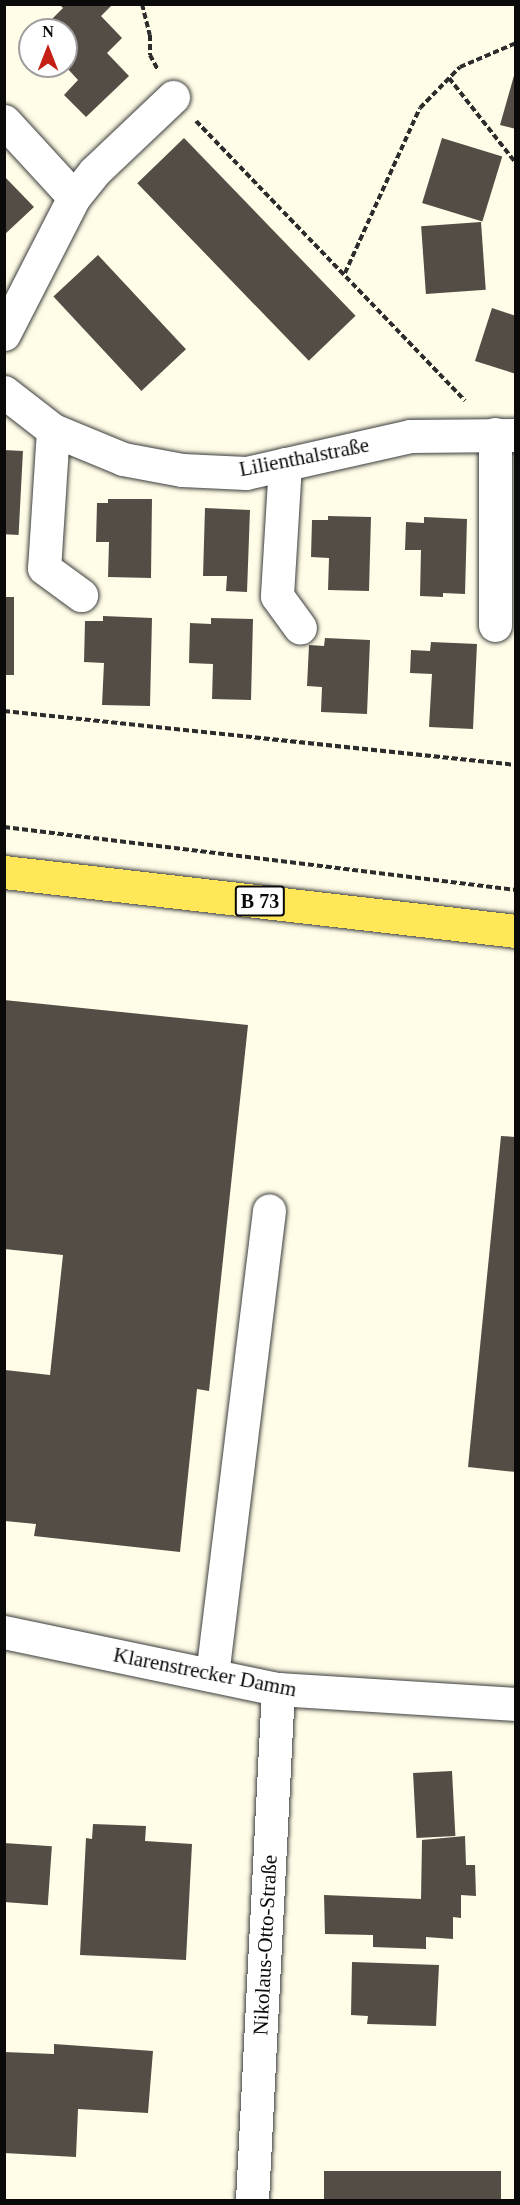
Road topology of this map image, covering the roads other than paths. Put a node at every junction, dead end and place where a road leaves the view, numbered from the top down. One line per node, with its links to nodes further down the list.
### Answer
1 (173, 96): 3 (street)
2 (4, 121): 3 (street)
3 (74, 197): 4 (street)
4 (4, 334)
5 (4, 392): 6 (street, Lilienthalstraße)
6 (53, 430): 8 (street, Lilienthalstraße); 9 (street)
7 (506, 434): 8 (street, Lilienthalstraße); 10 (street)
8 (285, 464): 11 (street)
9 (81, 596)
10 (495, 625)
11 (300, 628)
12 (4, 872): 13 (main road, B 73)
13 (516, 931)
14 (269, 1210): 16 (street)
15 (4, 1632): 16 (street, Klarenstrecker Damm)
16 (212, 1675): 17 (street, Klarenstrecker Damm)
17 (278, 1689): 18 (street, Klarenstrecker Damm); 19 (street, Nikolaus-Otto-Straße)
18 (516, 1704)
19 (252, 2200)

